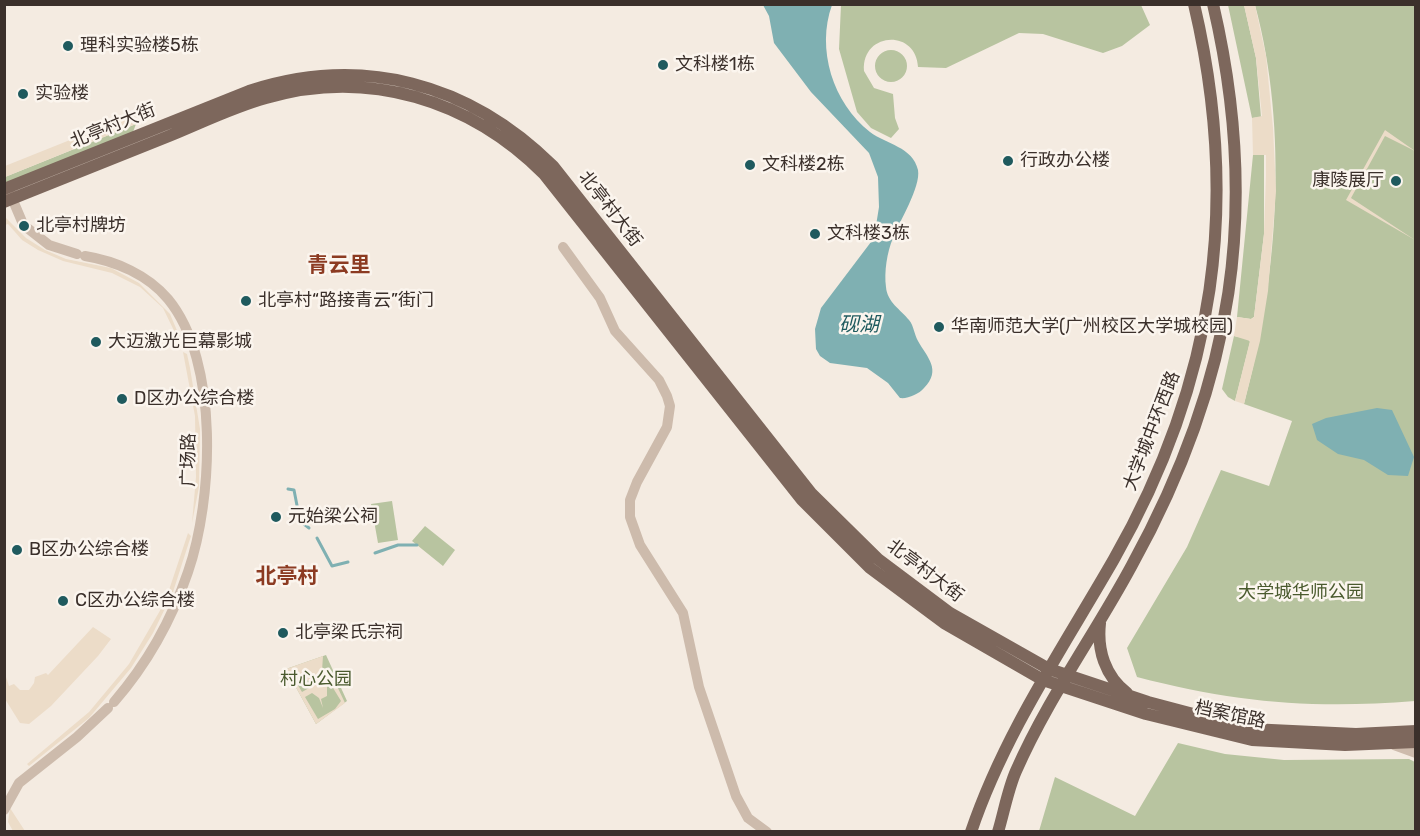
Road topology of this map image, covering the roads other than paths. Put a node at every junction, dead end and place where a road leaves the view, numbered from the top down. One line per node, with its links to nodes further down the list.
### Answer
1 (1194, 4): 6 (main road, 大学城中环西路)
2 (1214, 4): 5 (main road, 大学城中环西路)
3 (7, 195): 6 (main road, 北亭村大街); 13 (street, 广场路)
4 (563, 247): 16 (street)
5 (1101, 620): 7 (main road, 大学城中环西路); 8 (main road)
6 (1046, 674): 7 (main road, 北亭村大街); 17 (main road, 大学城中环西路)
7 (1064, 681): 8 (main road, 档案馆路); 11 (main road, 档案馆路); 18 (main road, 大学城中环西路)
8 (1133, 697): 9 (main road, 档案馆路)
9 (1416, 731)
10 (1416, 742): 11 (main road, 档案馆路)
11 (1391, 744): 12 (street)
12 (1416, 753)
13 (19, 783): 14 (street, 广场路); 15 (street, 广场路)
14 (4, 786)
15 (4, 810)
16 (767, 831)
17 (971, 831)
18 (998, 831)

